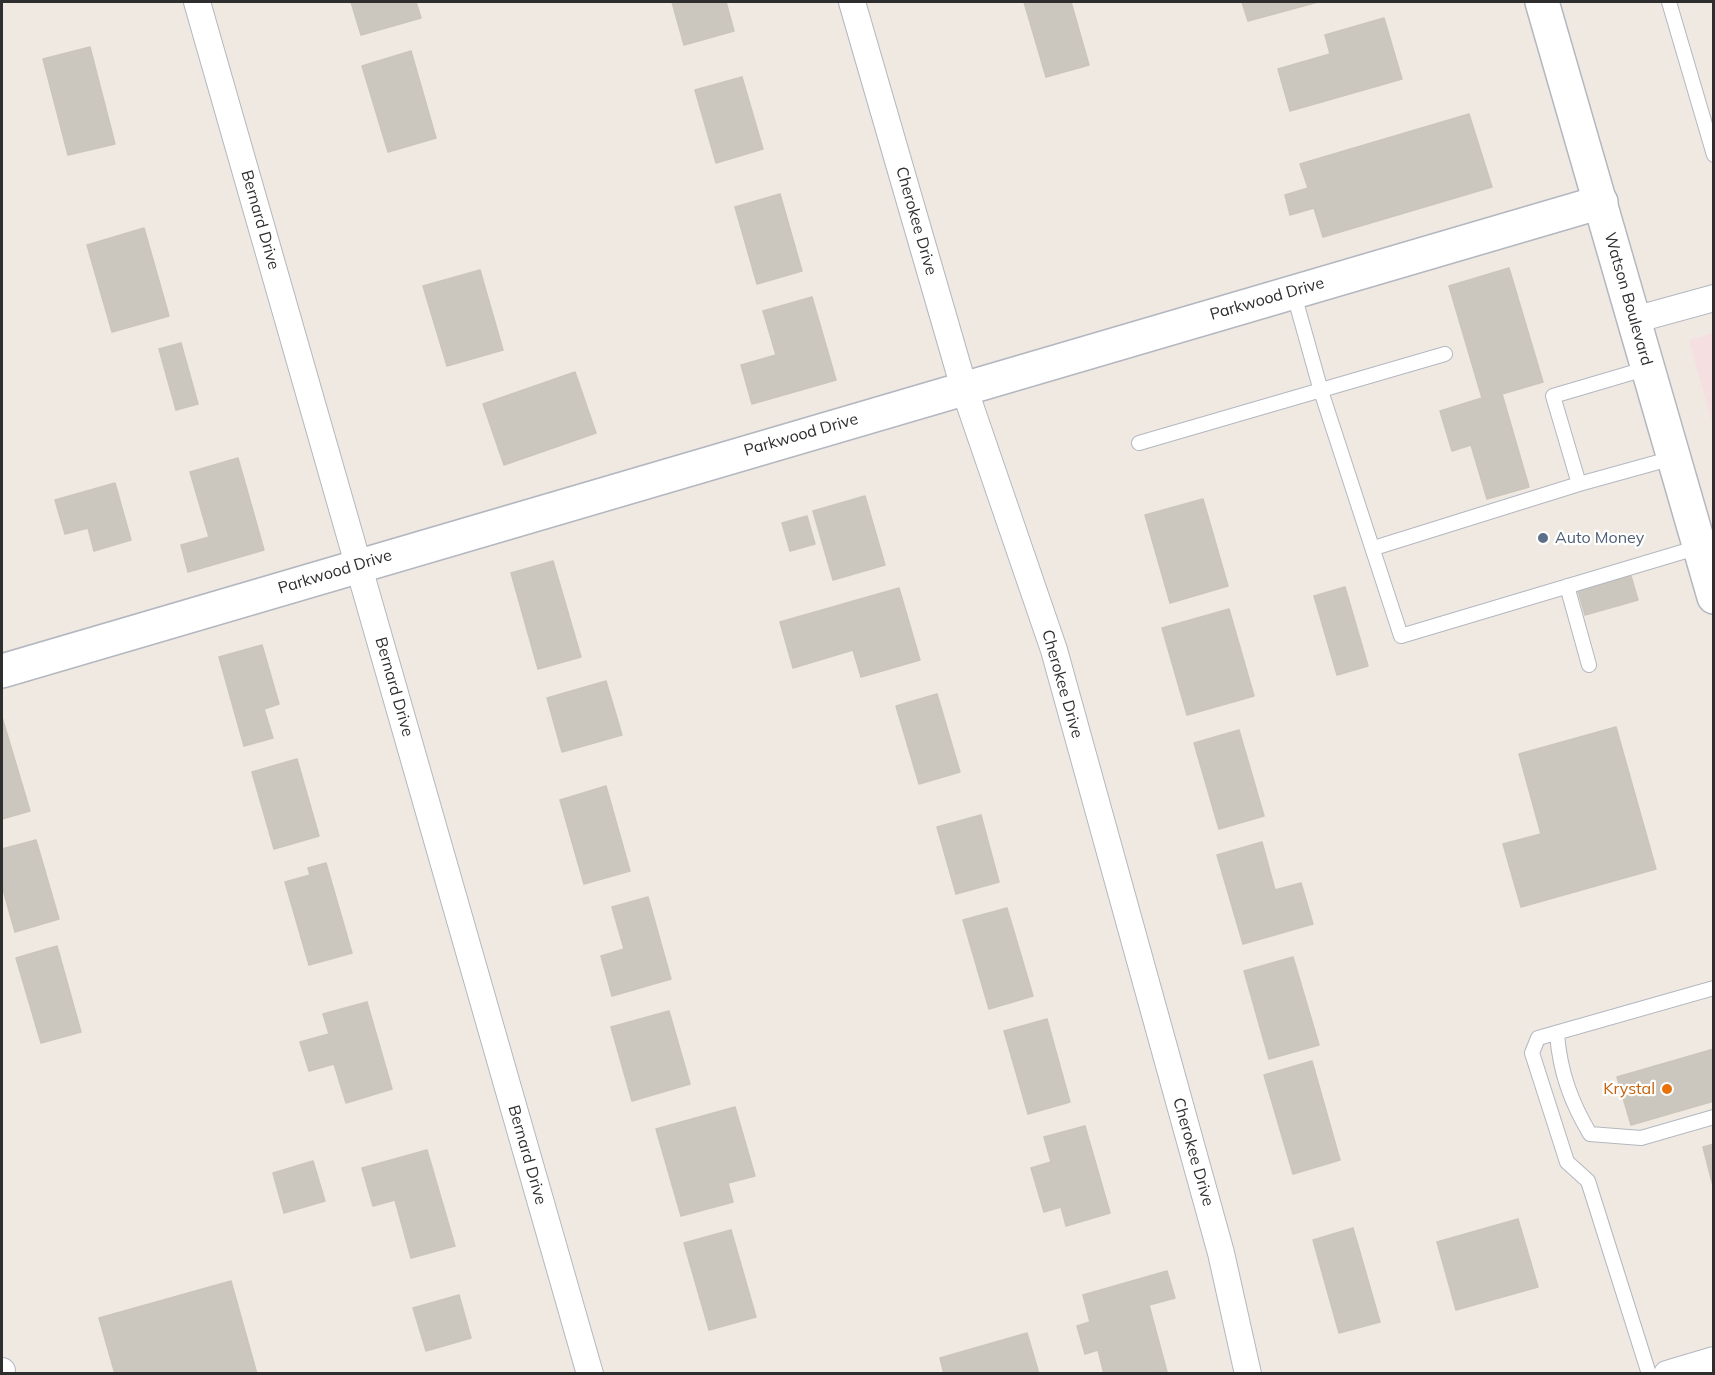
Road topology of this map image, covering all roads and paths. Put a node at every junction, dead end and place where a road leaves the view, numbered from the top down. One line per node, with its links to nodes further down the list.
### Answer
1 (197, 2): 19 (street, Bernard Drive)
2 (852, 2): 12 (street, Cherokee Drive)
3 (1542, 2): 6 (street, Watson Boulevard)
4 (1669, 2): 5 (lane)
5 (1713, 155)
6 (1601, 202): 7 (street, Parkwood Drive); 9 (street, Watson Boulevard)
7 (1293, 291): 12 (street, Parkwood Drive); 13 (lane)
8 (1713, 298): 9 (street)
9 (1634, 321): 11 (street, Watson Boulevard)
10 (1445, 354): 13 (lane)
11 (1648, 368): 15 (street, Watson Boulevard); 16 (lane)
12 (964, 388): 19 (street, Parkwood Drive); 29 (street, Cherokee Drive)
13 (1321, 391): 14 (lane); 18 (lane)
14 (1139, 443)
15 (1673, 458): 16 (lane); 17 (street, Watson Boulevard)
16 (1580, 484): 18 (lane)
17 (1699, 547): 20 (lane); 21 (street, Watson Boulevard)
18 (1374, 548): 20 (lane)
19 (358, 565): 23 (street, Parkwood Drive); 28 (street, Bernard Drive)
20 (1567, 586): 22 (lane)
21 (1713, 597)
22 (1589, 665)
23 (2, 671)
24 (1713, 988): 25 (lane)
25 (1557, 1034): 26 (lane); 30 (lane)
26 (1713, 1117)
27 (1713, 1360): 31 (street)
28 (590, 1374)
29 (1248, 1374)
30 (1650, 1374)
31 (1667, 1374)

